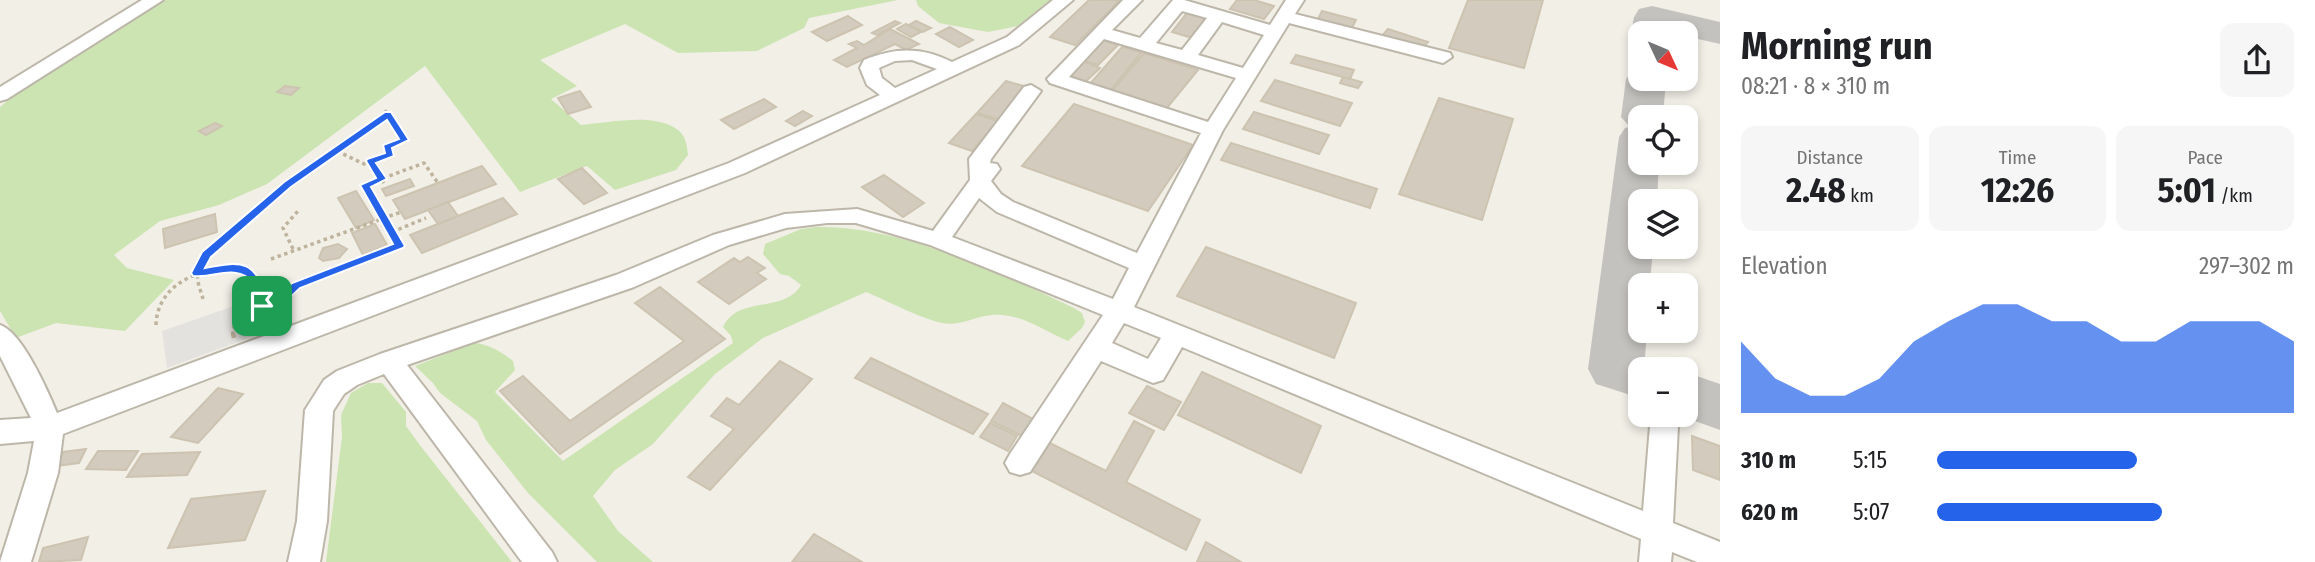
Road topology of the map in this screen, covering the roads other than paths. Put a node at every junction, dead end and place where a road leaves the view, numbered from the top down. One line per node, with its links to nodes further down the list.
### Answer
1 (154, 0): 15 (street)
2 (1064, 0): 11 (street)
3 (1133, 0): 7 (street)
4 (1173, 0): 5 (street)
5 (1218, 8): 6 (street); 8 (street); 9 (street)
6 (1285, 16): 10 (street); 12 (street)
7 (1100, 32): 8 (street); 13 (street)
8 (1144, 45): 9 (street)
9 (1186, 57): 12 (street)
10 (1443, 58)
11 (953, 69): 16 (street); 16 (street)
12 (1247, 75): 17 (street)
13 (1057, 79): 17 (street); 18 (street)
14 (1031, 91): 18 (street)
15 (0, 95)
16 (894, 96): 27 (street)
17 (1213, 130): 20 (street)
18 (982, 179): 19 (street); 20 (street)
19 (938, 240): 21 (street); 25 (street)
20 (1143, 265): 21 (street)
21 (1119, 311): 23 (street); 24 (street)
22 (0, 334): 27 (street)
23 (1177, 334): 24 (street); 30 (street)
24 (1095, 347): 29 (street)
25 (389, 361): 33 (street); 34 (street)
26 (1664, 427): 30 (street)
27 (48, 428): 28 (street); 32 (street)
28 (0, 432)
29 (1020, 463)
30 (1657, 531): 31 (street); 35 (street)
31 (1720, 557)
32 (15, 562)
33 (304, 562)
34 (541, 562)
35 (1655, 562)

